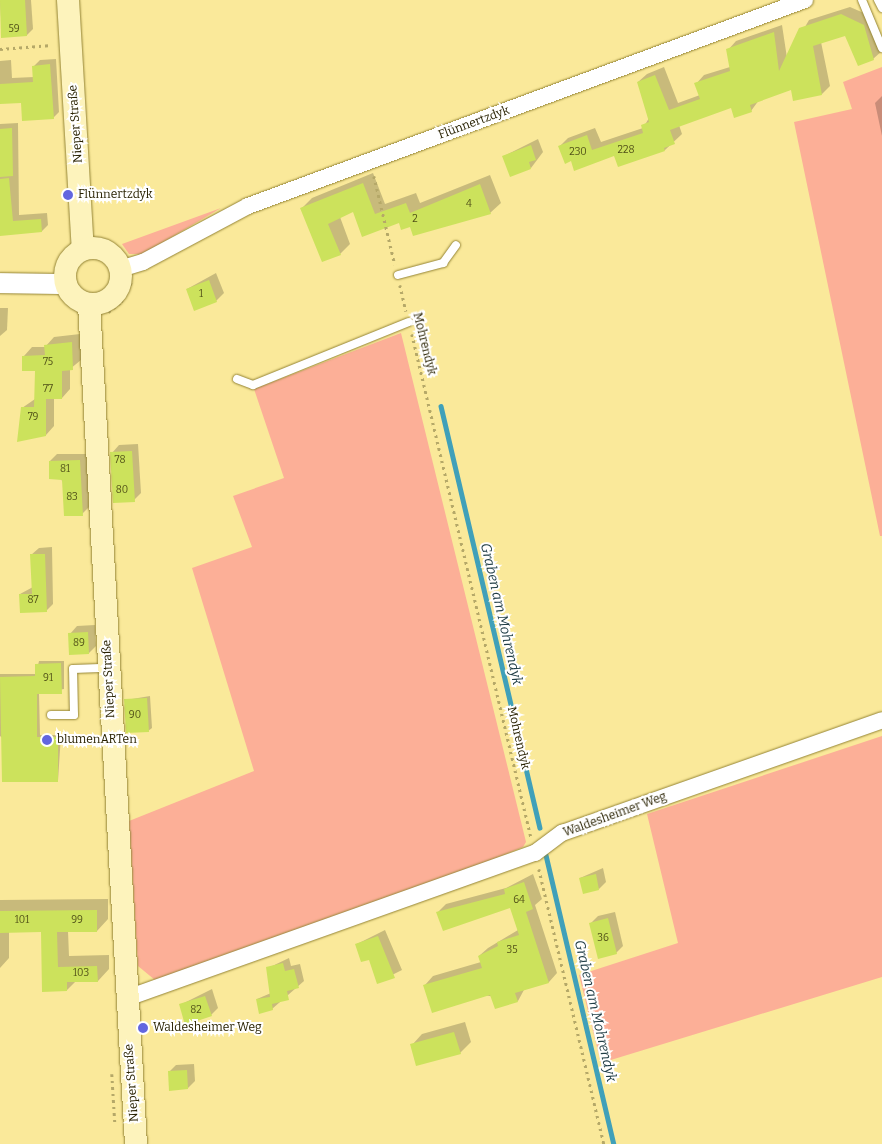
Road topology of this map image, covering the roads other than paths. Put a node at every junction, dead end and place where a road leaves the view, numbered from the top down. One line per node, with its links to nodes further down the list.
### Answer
1 (68, 0): 7 (main road, Nieper Straße)
2 (805, 0): 9 (street, Flünnertzdyk)
3 (862, 0): 6 (lane)
4 (878, 0): 5 (lane)
5 (882, 8)
6 (882, 48)
7 (83, 244): 9 (main road); 12 (main road)
8 (456, 245): 10 (lane)
9 (126, 267): 13 (main road)
10 (398, 275)
11 (0, 283): 12 (street)
12 (61, 284): 13 (main road)
13 (88, 309): 16 (main road, Nieper Straße)
14 (409, 322): 15 (lane)
15 (237, 379)
16 (108, 668): 17 (lane); 19 (main road, Nieper Straße)
17 (51, 715)
18 (882, 720): 19 (street, Waldesheimer Weg)
19 (127, 998): 20 (main road, Nieper Straße)
20 (136, 1144)

